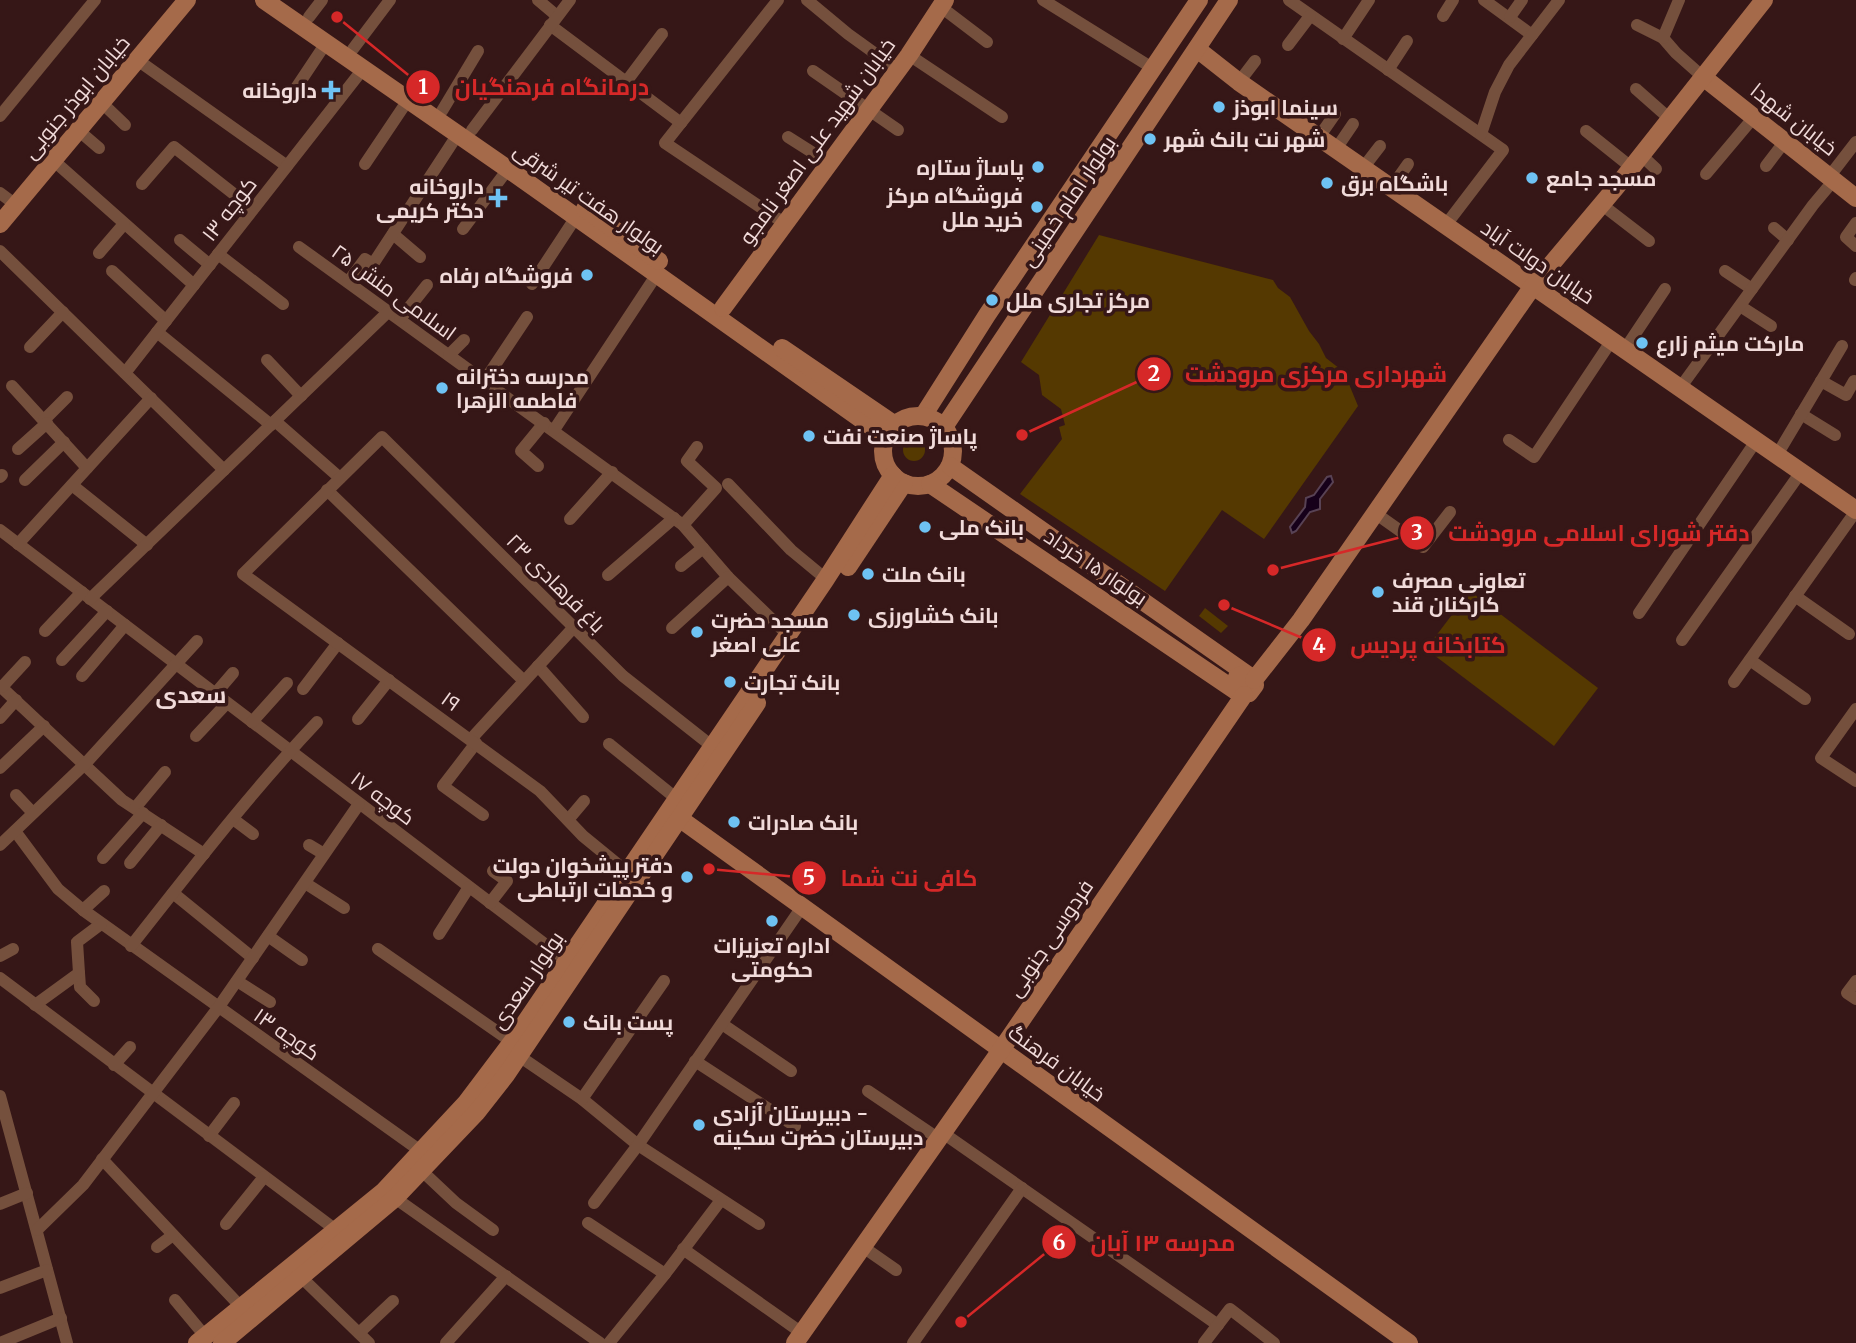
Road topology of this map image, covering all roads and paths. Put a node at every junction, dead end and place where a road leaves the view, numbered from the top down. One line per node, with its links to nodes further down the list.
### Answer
1 (95, 0): 58 (street)
2 (187, 0): 41 (main road, خیابان ابوذر جنوبی)
3 (264, 0): 35 (main road, بولوار هفت تیر شرقی)
4 (285, 0): 25 (main road, بولوار هفت تیر شرقی)
5 (322, 0): 25 (street)
6 (390, 0): 37 (street)
7 (538, 0): 27 (street)
8 (570, 0): 27 (street)
9 (778, 0): 62 (street)
10 (807, 0): 45 (street)
11 (1043, 0): 44 (street)
12 (1199, 0): 44 (main road, بولوار امام خمینی)
13 (1229, 0): 38 (main road, بولوار امام خمینی)
14 (1289, 0): 23 (street)
15 (1369, 0): 32 (street)
16 (1453, 0): 24 (street)
17 (1483, 0): 26 (street)
18 (1522, 0): 26 (street)
19 (1559, 0): 30 (street)
20 (1679, 0): 31 (street)
21 (1764, 0): 48 (main road, فردوسی جنوبی)
22 (943, 4): 34 (street); 40 (main road, خیابان شهید علی اصغر نامجو)
23 (1310, 16): 32 (street); 36 (street)
24 (1443, 16)
25 (309, 17): 37 (main road, بولوار هفت تیر شرقی)
26 (1510, 17): 30 (street)
27 (553, 21): 49 (street); 68 (street)
28 (1637, 25): 31 (street)
29 (662, 34): 49 (street)
30 (1532, 35): 69 (street)
31 (1663, 38): 48 (street)
32 (1343, 39): 46 (street)
33 (1407, 41): 46 (street)
34 (987, 42)
35 (326, 43): 43 (main road, بولوار هفت تیر شرقی); 51 (street)
36 (1288, 45)
37 (353, 49): 56 (main road, بولوار هفت تیر شرقی)
38 (1197, 49): 50 (main road, خیابان دولت آباد); 153 (main road, بولوار امام خمینی)
39 (478, 51): 56 (street)
40 (909, 55): 45 (main road, خیابان شهید علی اصغر نامجو); 59 (street)
41 (136, 60): 54 (main road, خیابان ابوذر جنوبی); 82 (street)
42 (1255, 61): 50 (street)
43 (363, 69): 53 (main road, بولوار هفت تیر شرقی); 82 (street, کوچه ۱۳)
44 (1154, 69): 149 (main road, بولوار امام خمینی)
45 (898, 70): 55 (main road, خیابان شهید علی اصغر نامجو)
46 (1388, 70): 69 (street)
47 (813, 71): 55 (street)
48 (1703, 77): 60 (main road, خیابان شهدا); 61 (main road, فردوسی جنوبی)
49 (626, 82): 62 (street)
50 (1239, 82): 71 (main road, خیابان دولت آباد)
51 (296, 88)
52 (1636, 89): 61 (street)
53 (408, 100): 68 (main road, بولوار هفت تیر شرقی); 80 (street)
54 (101, 102): 64 (street); 65 (main road, خیابان ابوذر جنوبی)
55 (869, 109): 66 (street); 79 (main road, خیابان شهید علی اصغر نامجو)
56 (442, 111): 68 (main road, بولوار هفت تیر شرقی)
57 (1335, 114): 71 (street)
58 (0, 116)
59 (1002, 117)
60 (1754, 117): 72 (main road, خیابان شهدا); 87 (street)
61 (1670, 119): 78 (main road, فردوسی جنوبی)
62 (681, 123): 98 (street)
63 (1353, 124): 76 (street)
64 (125, 125)
65 (78, 130): 75 (street); 77 (main road, خیابان ابوذر جنوبی)
66 (898, 130)
67 (1586, 131): 78 (street)
68 (465, 132): 85 (main road, بولوار هفت تیر شرقی); 89 (main road, بولوار هفت تیر شرقی); 105 (street)
69 (1481, 134): 102 (street)
70 (788, 137): 79 (street)
71 (1319, 137): 76 (main road, خیابان دولت آباد)
72 (1785, 141): 83 (street); 88 (main road, خیابان شهدا)
73 (1856, 142): 88 (street)
74 (1380, 146): 84 (street)
75 (99, 148)
76 (1336, 149): 84 (main road, خیابان دولت آباد)
77 (53, 160): 95 (main road, خیابان ابوذر جنوبی); 101 (street)
78 (1636, 161): 86 (street); 94 (main road, فردوسی جنوبی)
79 (829, 163): 98 (main road, خیابان شهید علی اصغر نامجو)
80 (365, 164)
81 (1408, 164): 91 (street)
82 (287, 166): 96 (street, کوچه ۱۳)
83 (1766, 166)
84 (1363, 168): 91 (main road, خیابان دولت آباد)
85 (508, 169): 89 (main road, بولوار هفت تیر شرقی); 104 (street)
86 (1657, 169)
87 (1706, 174)
88 (1832, 178): 93 (main road, خیابان شهدا); 107 (street)
89 (532, 179): 97 (main road, بولوار هفت تیر شرقی); 127 (main road, بولوار هفت تیر شرقی)
90 (142, 184): 96 (street)
91 (1391, 188): 102 (main road, خیابان دولت آباد)
92 (0, 193): 95 (street)
93 (1856, 198)
94 (1601, 204): 108 (street); 122 (main road, فردوسی جنوبی)
95 (16, 205): 100 (main road, خیابان ابوذر جنوبی)
96 (253, 209): 114 (street, کوچه ۱۳)
97 (576, 217): 117 (main road, بولوار هفت تیر شرقی); 119 (street)
98 (784, 223): 127 (main road, خیابان شهید علی اصغر نامجو)
99 (1856, 223): 109 (street)
100 (0, 224)
101 (124, 224): 112 (street); 120 (street)
102 (1445, 226): 122 (main road, خیابان دولت آباد)
103 (1774, 228): 107 (street)
104 (463, 229)
105 (393, 234): 113 (street); 118 (street)
106 (180, 240): 114 (street)
107 (1788, 240): 124 (street)
108 (1649, 241)
109 (1856, 246)
110 (299, 247): 118 (street, اسلامی منش ۲۵)
111 (0, 251): 128 (street)
112 (99, 253)
113 (420, 257)
114 (214, 259): 120 (street, کوچه ۱۳); 125 (street)
115 (112, 271): 131 (street)
116 (1725, 271): 124 (street)
117 (657, 274): 152 (street); 154 (main road, بولوار هفت تیر شرقی)
118 (348, 282): 129 (street, اسلامی منش ۲۵)
119 (532, 284)
120 (194, 285): 131 (street, کوچه ۱۳)
121 (427, 285): 129 (street)
122 (1533, 286): 134 (main road, خیابان دولت آباد); 177 (main road, فردوسی جنوبی)
123 (1665, 289): 134 (street)
124 (1752, 289): 126 (street)
125 (283, 304)
126 (1740, 306): 132 (street); 144 (street)
127 (723, 308): 154 (main road, بولوار هفت تیر شرقی)
128 (63, 312): 136 (street); 139 (street)
129 (394, 315): 137 (street, اسلامی منش ۲۵); 145 (street)
130 (527, 317): 140 (street)
131 (162, 326): 139 (street, کوچه ۱۳); 151 (street)
132 (1771, 326)
133 (464, 340): 137 (street)
134 (1618, 345): 144 (main road, خیابان دولت آباد); 156 (street)
135 (1842, 346): 141 (street)
136 (30, 347)
137 (449, 355): 140 (street, اسلامی منش ۲۵)
138 (267, 360): 145 (street)
139 (125, 373): 147 (street)
140 (485, 380): 152 (street, اسلامی منش ۲۵)
141 (1821, 381): 142 (street); 148 (street)
142 (1854, 381)
143 (12, 386): 150 (street)
144 (1680, 388): 157 (main road, خیابان دولت آباد)
145 (301, 396): 151 (street)
146 (67, 397): 150 (street)
147 (151, 398): 164 (street); 165 (street)
148 (1801, 414): 155 (street); 161 (street)
149 (923, 416): 153 (main road); 154 (main road)
150 (45, 421): 158 (street); 160 (street)
151 (273, 423): 165 (street); 168 (street)
152 (549, 426): 162 (street); 166 (street, اسلامی منش ۲۵)
153 (944, 427): 163 (main road)
154 (890, 431): 169 (main road)
155 (1835, 435)
156 (1509, 440)
157 (1756, 441): 161 (main road, خیابان دولت آباد); 191 (street)
158 (64, 442): 164 (street); 170 (street)
159 (697, 447): 179 (street)
160 (18, 449)
161 (1777, 455): 167 (main road, خیابان دولت آباد)
162 (538, 466)
163 (950, 466): 172 (main road); 212 (main road, بولوار ۱۵ خرداد)
164 (88, 468): 173 (street)
165 (224, 470): 182 (street)
166 (612, 472): 178 (street); 179 (street, اسلامی منش ۲۵)
167 (1801, 472): 175 (main road, خیابان دولت آباد); 198 (street)
168 (340, 478): 174 (street); 193 (street, باغ فرهادی ۲۳)
169 (898, 479): 172 (main road); 187 (main road, بولوار سعدی); 238 (main road, بولوار سعدی)
170 (25, 480)
171 (728, 484): 187 (street)
172 (930, 484): 212 (main road, بولوار ۱۵ خرداد)
173 (72, 485): 181 (street); 182 (street)
174 (327, 491): 200 (street, ۱۹); 209 (street)
175 (1856, 510): 189 (street)
176 (1450, 512): 177 (street)
177 (1375, 513): 212 (main road, فردوسی جنوبی)
178 (570, 519)
179 (679, 522): 183 (street, اسلامی منش ۲۵); 185 (street)
180 (0, 530): 181 (street, کوچه ۱۷)
181 (18, 544): 188 (street, کوچه ۱۷)
182 (147, 544): 188 (street)
183 (703, 548): 184 (street); 186 (street, اسلامی منش ۲۵)
184 (681, 566)
185 (608, 575)
186 (728, 577): 194 (street); 197 (street, اسلامی منش ۲۵)
187 (826, 579): 197 (main road, بولوار سعدی)
188 (86, 595): 190 (street, کوچه ۱۷); 195 (street)
189 (1795, 596): 196 (street); 202 (street)
190 (107, 611): 192 (street, کوچه ۱۷); 201 (street)
191 (1639, 613)
192 (125, 625): 204 (street, کوچه ۱۷); 207 (street)
193 (574, 627): 205 (street); 229 (street, باغ فرهادی ۲۳)
194 (672, 628)
195 (45, 631)
196 (1849, 634)
197 (788, 635): 229 (main road, بولوار سعدی)
198 (1682, 640)
199 (197, 641): 204 (street)
200 (338, 643): 208 (street, ۱۹); 214 (street)
201 (62, 660)
202 (1750, 660): 211 (street); 216 (street)
203 (25, 662): 213 (street)
204 (176, 664): 215 (street, کوچه ۱۷); 231 (street)
205 (538, 666): 209 (street); 220 (street)
206 (233, 673): 215 (street)
207 (82, 676)
208 (389, 680): 222 (street); 227 (street, ۱۹)
209 (524, 681): 227 (street)
210 (287, 682): 223 (street)
211 (1734, 682)
212 (1245, 684): 286 (main road, فردوسی جنوبی)
213 (1, 687): 217 (street)
214 (303, 689)
215 (215, 694): 218 (street, کوچه ۱۷)
216 (1805, 699)
217 (16, 701): 221 (street); 225 (street)
218 (227, 703): 223 (street, کوچه ۱۷); 226 (street)
219 (1856, 709): 234 (street)
220 (583, 717)
221 (0, 718)
222 (358, 719)
223 (252, 722): 230 (street, کوچه ۱۷)
224 (317, 722): 230 (street)
225 (44, 726): 231 (street); 232 (street)
226 (196, 736)
227 (473, 741): 241 (street); 243 (street, ۱۹)
228 (609, 744): 238 (street)
229 (713, 747): 238 (main road, بولوار سعدی)
230 (289, 751): 237 (street, کوچه ۱۷); 242 (street)
231 (85, 764): 239 (street); 240 (street)
232 (0, 768)
233 (165, 772): 239 (street)
234 (1856, 782)
235 (16, 795): 240 (street)
236 (584, 801): 243 (street)
237 (359, 804): 250 (street); 256 (street, کوچه ۱۷)
238 (675, 809): 254 (main road, بولوار سعدی); 260 (main road, خیابان فرهنگ); 285 (main road, بولوار سعدی)
239 (139, 810): 244 (street); 251 (street)
240 (33, 813): 245 (street)
241 (483, 815)
242 (233, 819): 246 (street); 249 (street)
243 (568, 820): 254 (street, ۱۹)
244 (162, 825): 249 (street); 252 (street)
245 (15, 831): 247 (street); 262 (street, کوچه ۱۳)
246 (253, 834)
247 (0, 845)
248 (309, 845): 250 (street)
249 (204, 854): 258 (street)
250 (324, 855): 255 (street)
251 (103, 858)
252 (130, 863)
253 (493, 871): 259 (street)
254 (627, 872): 272 (main road, بولوار سعدی)
255 (304, 883): 261 (street); 265 (street)
256 (469, 887): 259 (street, کوچه ۱۷); 264 (street)
257 (104, 891): 262 (street)
258 (173, 893): 266 (street); 270 (street)
259 (490, 903): 272 (street, کوچه ۱۷)
260 (802, 907): 283 (street); 286 (main road, خیابان فرهنگ)
261 (344, 908)
262 (83, 910): 263 (street, کوچه ۱۳)
263 (101, 924): 266 (street, کوچه ۱۳); 273 (street)
264 (439, 934)
265 (268, 936): 270 (street); 271 (street)
266 (131, 946): 282 (street, کوچه ۱۳)
267 (378, 948): 285 (street)
268 (13, 949): 269 (street)
269 (0, 956)
270 (253, 958): 275 (street)
271 (302, 960)
272 (567, 961): 285 (main road, بولوار سعدی)
273 (79, 974): 279 (street); 281 (street)
274 (0, 978): 281 (street)
275 (237, 981): 280 (street); 282 (street)
276 (664, 981): 293 (street)
277 (1856, 981): 278 (street)
278 (1852, 996)
279 (94, 1001)
280 (270, 1002)
281 (35, 1005): 288 (street)
282 (218, 1008): 291 (street); 300 (street, کوچه ۱۳)
283 (722, 1024): 287 (street); 289 (street)
284 (130, 1047): 288 (street)
285 (515, 1049): 293 (street); 300 (main road, بولوار سعدی); 302 (main road, بولوار سعدی)
286 (1001, 1050): 298 (main road, فردوسی جنوبی); 343 (main road, خیابان فرهنگ)
287 (695, 1062): 296 (street); 299 (street)
288 (114, 1065): 291 (street)
289 (790, 1071)
290 (867, 1091): 298 (street)
291 (152, 1093): 297 (street); 301 (street)
292 (0, 1096): 295 (street)
293 (582, 1098): 299 (street)
294 (234, 1103): 297 (street)
295 (3, 1122): 305 (street)
296 (795, 1126)
297 (209, 1136): 303 (street)
298 (941, 1136): 304 (street); 318 (main road, فردوسی جنوبی)
299 (638, 1145): 307 (street); 308 (street)
300 (422, 1152): 314 (main road, بولوار سعدی)
301 (102, 1159): 313 (street); 316 (street)
302 (422, 1171): 306 (main road, بولوار سعدی); 315 (street)
303 (264, 1177): 311 (street); 314 (street)
304 (1023, 1188): 330 (street); 340 (street)
305 (26, 1193): 309 (street); 313 (street)
306 (395, 1198): 323 (street); 324 (main road, بولوار سعدی)
307 (721, 1199): 312 (street); 319 (street)
308 (594, 1203)
309 (0, 1204)
310 (588, 1223): 322 (street)
311 (226, 1224)
312 (758, 1224)
313 (37, 1230): 320 (street)
314 (336, 1230): 328 (main road, بولوار سعدی)
315 (493, 1230)
316 (173, 1235): 317 (street); 328 (street)
317 (157, 1247)
318 (863, 1247): 321 (street); 332 (main road, فردوسی جنوبی)
319 (683, 1249): 322 (street); 332 (street)
320 (47, 1270): 325 (street); 329 (street)
321 (896, 1270)
322 (665, 1275): 339 (street)
323 (506, 1276): 337 (street); 338 (street)
324 (301, 1277): 331 (street); 333 (main road, بولوار سعدی)
325 (0, 1288)
326 (175, 1300): 333 (street)
327 (393, 1301): 331 (street)
328 (241, 1307): 333 (main road, بولوار سعدی)
329 (61, 1318): 334 (street); 335 (street)
330 (1217, 1325): 341 (street); 342 (street)
331 (359, 1333): 336 (street)
332 (799, 1338)
333 (219, 1340)
334 (0, 1343)
335 (67, 1343)
336 (369, 1343)
337 (446, 1343)
338 (600, 1343)
339 (609, 1343)
340 (913, 1343)
341 (1204, 1343)
342 (1275, 1343)
343 (1409, 1343)

